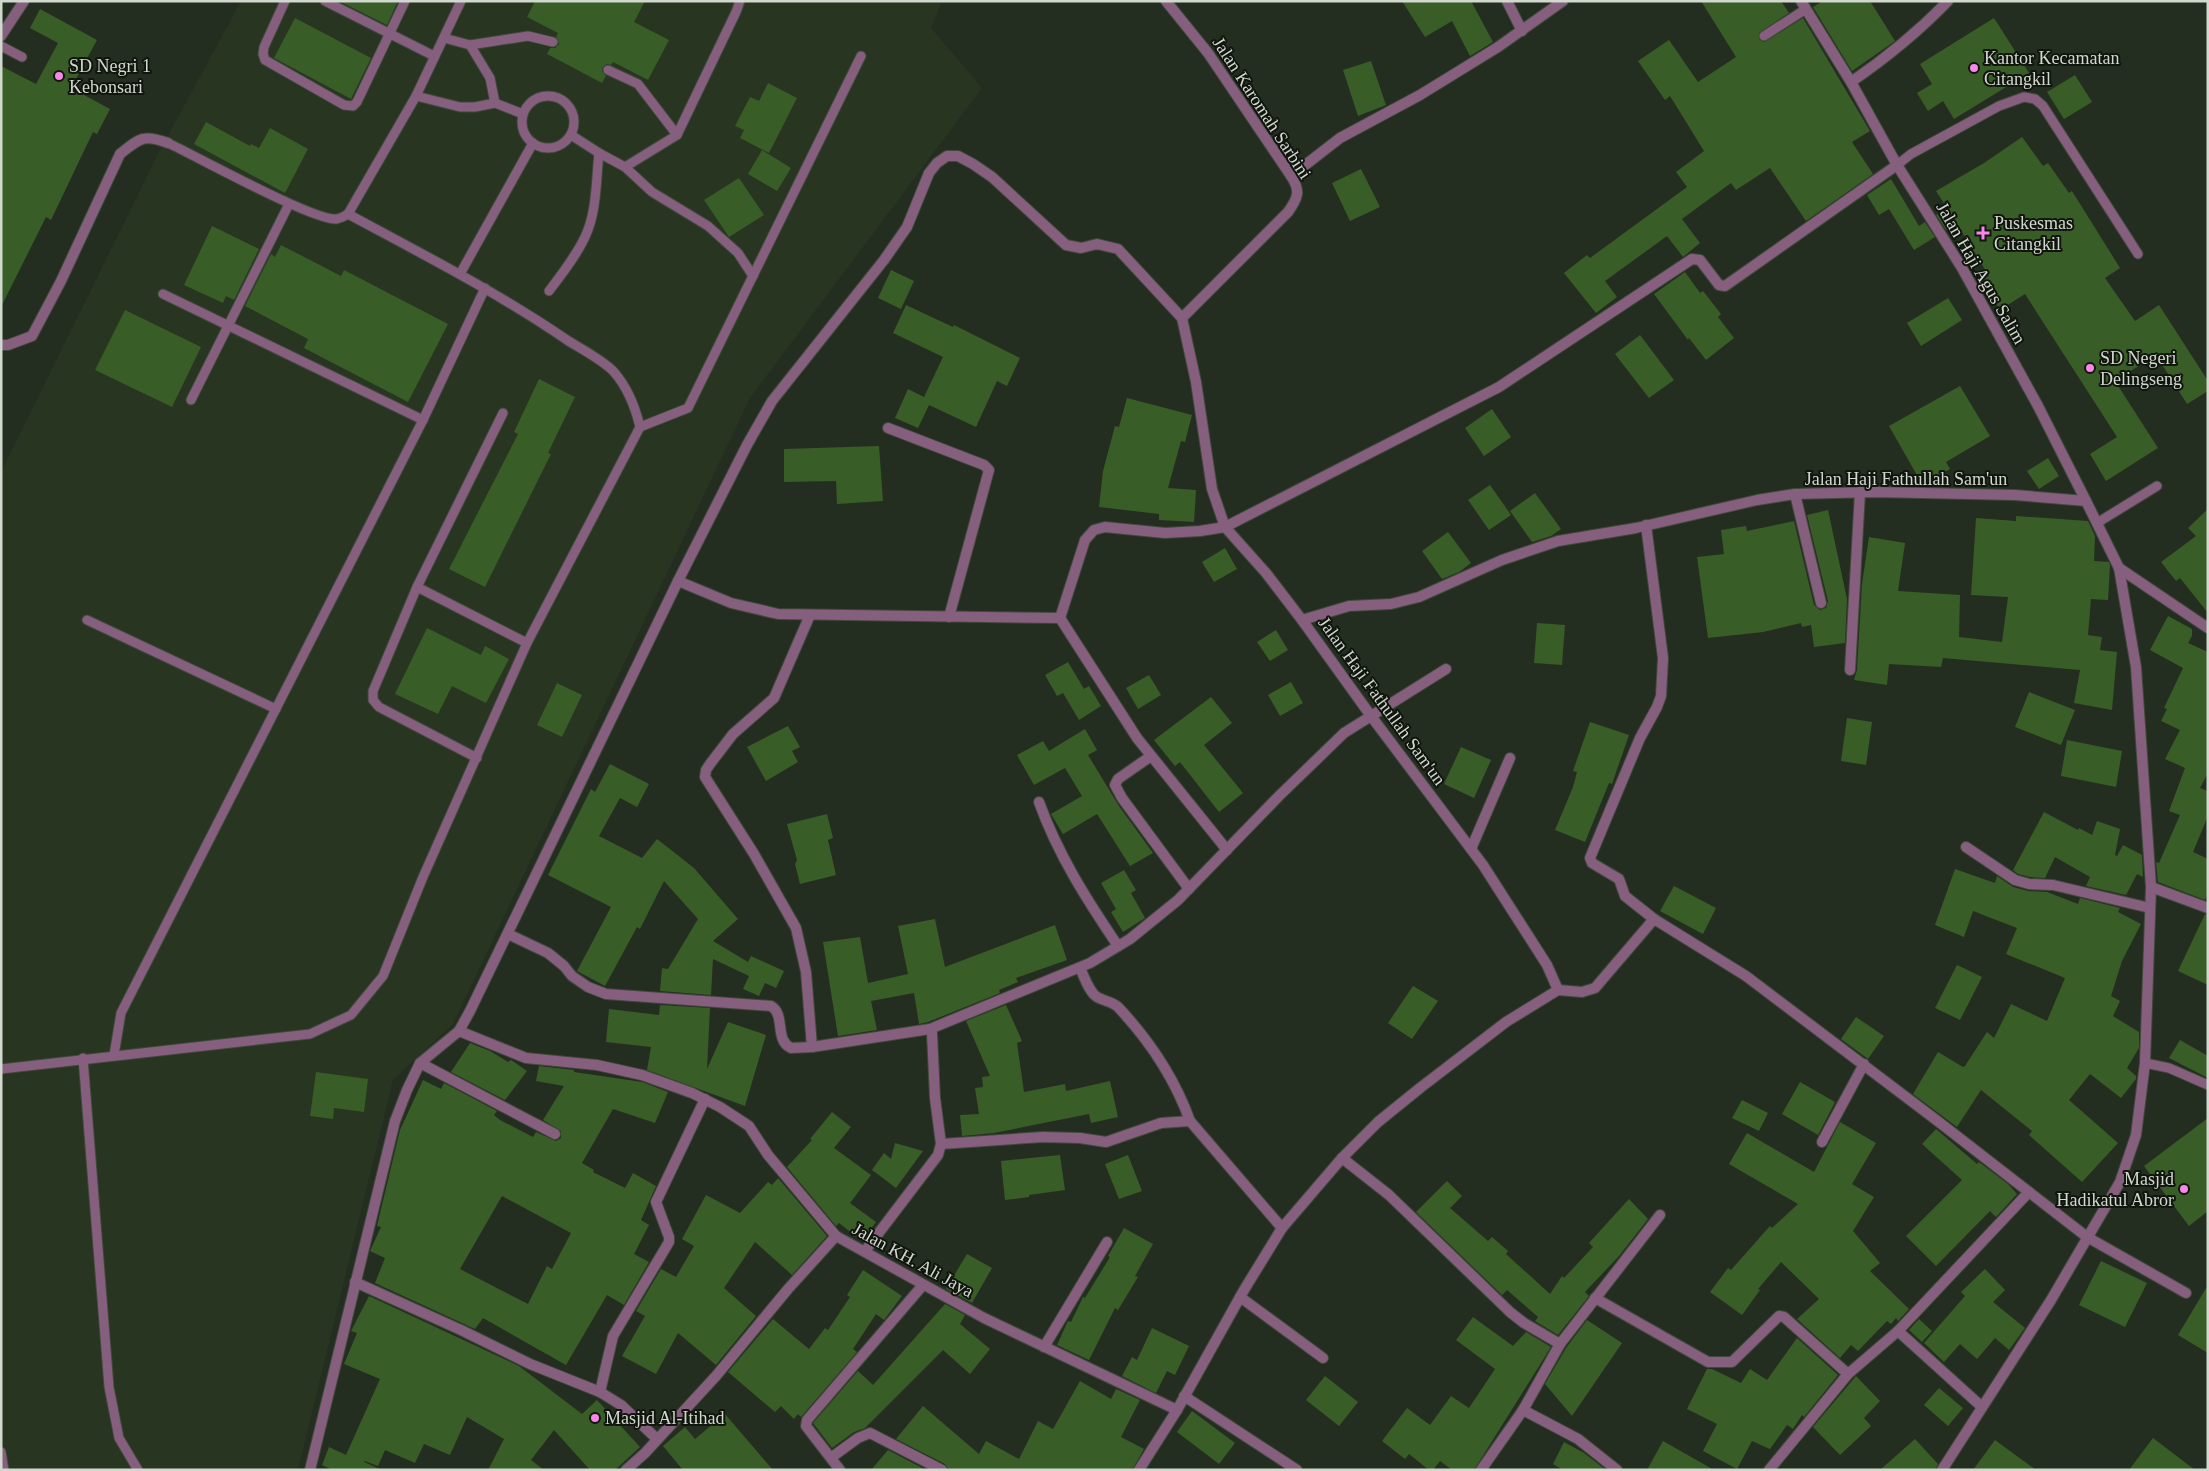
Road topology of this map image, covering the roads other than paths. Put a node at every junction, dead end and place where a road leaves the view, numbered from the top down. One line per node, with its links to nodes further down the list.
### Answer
1 (24, 1): 14 (street)
2 (285, 1): 13 (lane)
3 (325, 1): 13 (lane)
4 (405, 1): 13 (lane)
5 (461, 1): 16 (lane)
6 (740, 1): 29 (lane)
7 (1166, 1): 35 (street, Jalan Karomah Sarbini)
8 (1507, 1): 12 (street)
9 (1563, 1): 12 (street)
10 (1948, 1): 24 (street)
11 (1804, 5): 15 (lane); 24 (street, Jalan Haji Agus Salim)
12 (1522, 31): 35 (street)
13 (390, 33): 20 (lane)
14 (1, 36)
15 (1764, 36)
16 (444, 38): 18 (lane); 20 (lane)
17 (553, 42): 18 (lane)
18 (470, 45): 26 (lane)
19 (1, 46): 22 (lane)
20 (434, 56): 25 (lane)
21 (860, 56): 40 (lane)
22 (22, 57)
23 (608, 70): 29 (lane)
24 (1851, 82): 33 (street, Jalan Haji Agus Salim)
25 (416, 96): 26 (lane); 37 (lane)
26 (495, 103): 27 (lane)
27 (523, 114): 28 (lane); 31 (lane)
28 (571, 135): 31 (lane); 32 (lane)
29 (677, 135): 34 (lane)
30 (168, 143): 36 (lane); 46 (street)
31 (533, 143): 39 (lane)
32 (599, 153): 34 (lane); 42 (lane)
33 (1897, 164): 38 (lane); 55 (street, Jalan Haji Agus Salim); 58 (street)
34 (625, 166): 40 (lane)
35 (1291, 176): 44 (street, Jalan Karomah Sarbini)
36 (290, 204): 37 (lane); 45 (lane)
37 (348, 214): 39 (lane)
38 (2138, 254)
39 (460, 274): 41 (lane)
40 (753, 276): 50 (lane)
41 (485, 288): 49 (lane); 50 (lane)
42 (549, 291)
43 (163, 294): 45 (lane)
44 (1182, 318): 58 (street); 60 (street)
45 (229, 325): 47 (lane); 49 (lane)
46 (1, 345)
47 (191, 400)
48 (503, 413): 61 (lane)
49 (423, 420): 72 (lane)
50 (640, 427): 69 (lane)
51 (888, 428): 64 (street)
52 (2157, 486): 56 (lane)
53 (1860, 492): 54 (street, Jalan Haji Fathullah Sam'un); 55 (street, Jalan Haji Fathullah Sam'un); 71 (street)
54 (1795, 494): 57 (street, Jalan Haji Fathullah Sam'un); 62 (street)
55 (2086, 501): 56 (street, Jalan Haji Agus Salim)
56 (2097, 523): 59 (street, Jalan Haji Agus Salim)
57 (1646, 525): 67 (street, Jalan Haji Fathullah Sam'un); 85 (street)
58 (1225, 527): 65 (street); 67 (street)
59 (2120, 568): 68 (street); 81 (street)
60 (678, 581): 63 (street); 86 (street)
61 (417, 587): 69 (lane); 75 (lane)
62 (1821, 604)
63 (810, 615): 64 (street); 92 (street)
64 (949, 617): 65 (street)
65 (1060, 618): 74 (street)
66 (87, 620): 72 (lane)
67 (1302, 620): 73 (street, Jalan Haji Fathullah Sam'un)
68 (2208, 628)
69 (527, 643): 75 (lane)
70 (1446, 669): 73 (street)
71 (1850, 670)
72 (276, 709): 93 (lane)
73 (1371, 716): 79 (street, Jalan Haji Fathullah Sam'un); 80 (street)
74 (1150, 756): 80 (street); 82 (street)
75 (477, 758): 93 (lane)
76 (1510, 758): 79 (street)
77 (1039, 802): 87 (street)
78 (1966, 847): 83 (street)
79 (1471, 849): 89 (street, Jalan Haji Fathullah Sam'un)
80 (1228, 850): 82 (street)
81 (2151, 887): 83 (street); 84 (street)
82 (1189, 888): 87 (street)
83 (2150, 908): 96 (street)
84 (2208, 908)
85 (1654, 918): 89 (street); 97 (street)
86 (508, 934): 91 (street); 92 (street)
87 (1118, 946): 88 (street)
88 (1080, 968): 90 (street); 101 (street)
89 (1558, 990): 105 (street)
90 (930, 1028): 92 (street); 104 (street)
91 (459, 1031): 95 (street); 100 (street)
92 (812, 1047)
93 (114, 1055): 94 (lane)
94 (84, 1058): 98 (lane); 132 (lane)
95 (420, 1063): 102 (street); 113 (street)
96 (2145, 1063): 99 (lane); 110 (street)
97 (1864, 1064): 103 (street); 106 (street)
98 (1, 1069)
99 (2208, 1085)
100 (705, 1099): 109 (street); 123 (street)
101 (1190, 1121): 104 (street); 108 (street)
102 (556, 1134)
103 (1822, 1142)
104 (941, 1144): 112 (street)
105 (1342, 1158): 108 (street); 119 (street)
106 (2030, 1192): 110 (street); 118 (street)
107 (1660, 1215): 117 (street)
108 (1282, 1228): 116 (street)
109 (836, 1236): 112 (street, Jalan KH. Ali Jaya); 128 (street, Jalan KH. Ali Jaya)
110 (2087, 1237): 115 (street); 125 (street)
111 (1107, 1242): 120 (street)
112 (865, 1251): 114 (street, Jalan KH. Ali Jaya)
113 (354, 1282): 123 (street); 133 (street)
114 (923, 1285): 120 (street, Jalan KH. Ali Jaya); 130 (street)
115 (2186, 1293)
116 (1240, 1297): 121 (street); 124 (street)
117 (1595, 1298): 119 (street); 122 (street)
118 (1898, 1331): 122 (street); 125 (street)
119 (1560, 1344): 127 (street)
120 (1044, 1347): 126 (street, Jalan KH. Ali Jaya)
121 (1323, 1358)
122 (1848, 1374): 141 (street)
123 (600, 1392): 128 (street)
124 (1184, 1396): 126 (street); 138 (street)
125 (1982, 1408): 142 (street)
126 (1176, 1410): 137 (street)
127 (1524, 1410): 139 (street); 140 (street)
128 (656, 1439): 134 (street, Jalan KH. Ali Jaya)
129 (1, 1452): 131 (lane)
130 (832, 1457): 135 (street); 136 (street)
131 (4, 1470)
132 (138, 1470)
133 (310, 1470)
134 (626, 1470)
135 (840, 1470)
136 (942, 1470)
137 (1139, 1470)
138 (1297, 1470)
139 (1481, 1470)
140 (1617, 1470)
141 (1770, 1470)
142 (1942, 1470)

